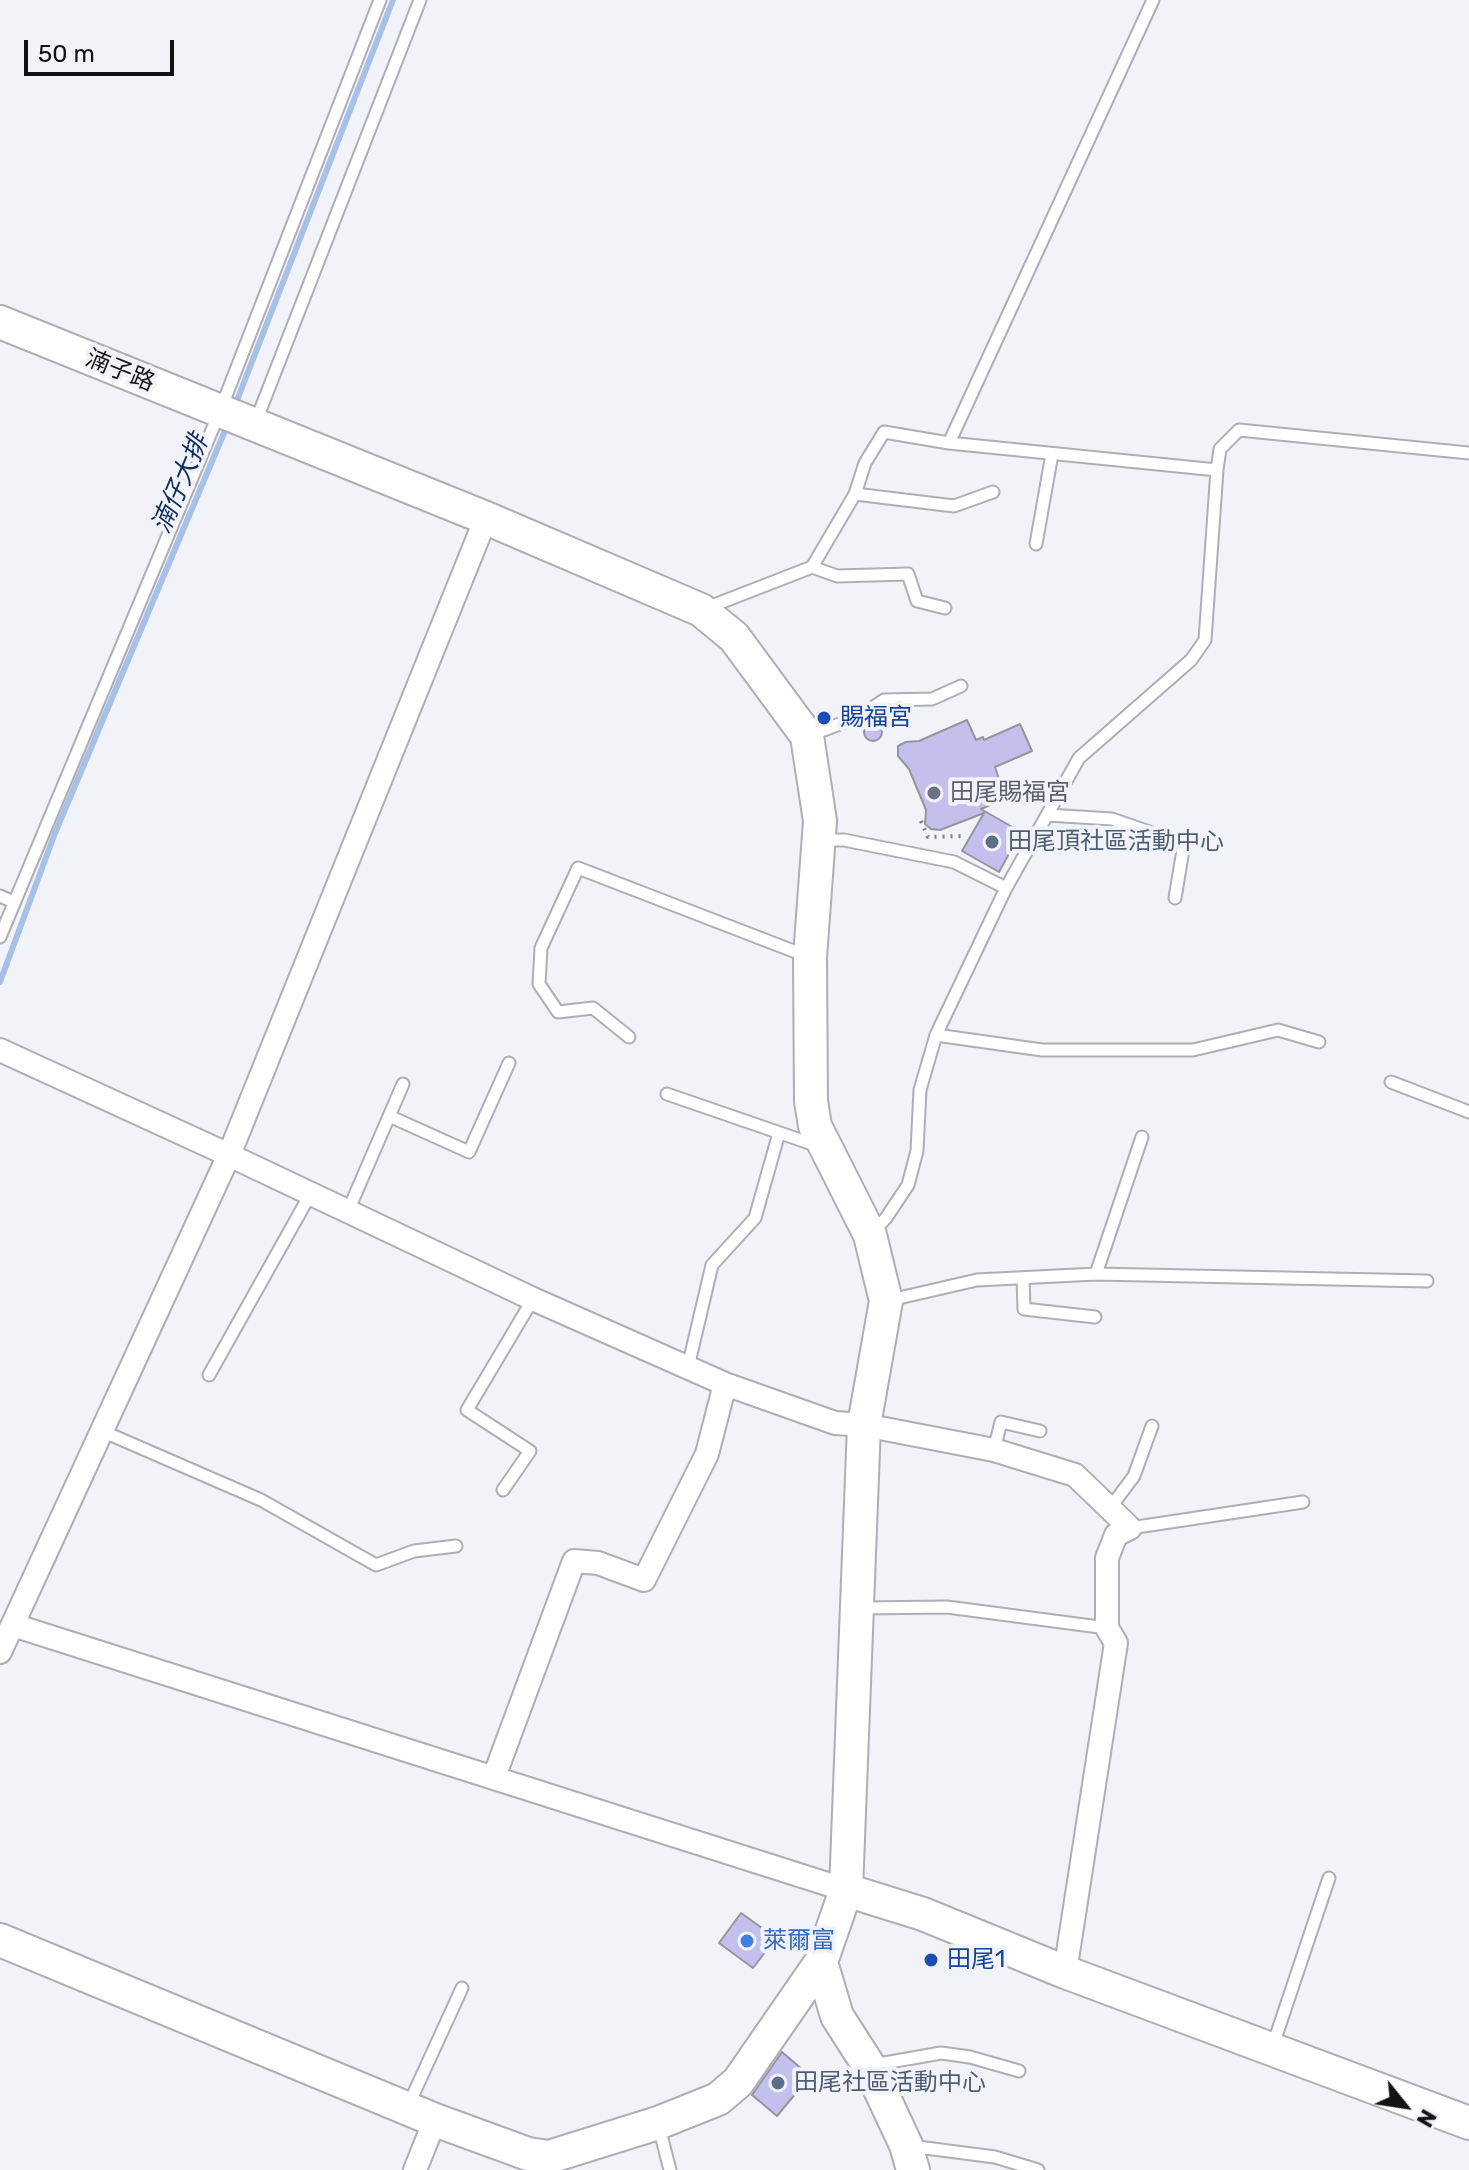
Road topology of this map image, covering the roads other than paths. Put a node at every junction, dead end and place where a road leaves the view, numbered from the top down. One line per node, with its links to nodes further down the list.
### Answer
1 (380, 0): 5 (lane)
2 (420, 0): 5 (lane)
3 (1153, 0): 6 (lane)
4 (0, 322): 5 (street, 湳子路)
5 (234, 417): 12 (street, 湳子路); 24 (lane)
6 (949, 443): 8 (lane); 11 (lane)
7 (1469, 453): 9 (lane)
8 (1052, 454): 9 (lane); 13 (lane)
9 (1217, 470): 19 (lane)
10 (993, 492): 11 (lane)
11 (855, 494): 14 (lane)
12 (486, 518): 16 (street, 湳子路); 40 (street)
13 (1036, 544)
14 (812, 567): 15 (lane); 16 (lane)
15 (945, 608)
16 (701, 610): 18 (street, 湳子路)
17 (961, 686): 18 (lane)
18 (807, 736): 20 (street)
19 (1047, 815): 21 (lane); 23 (lane)
20 (825, 826): 21 (lane); 26 (street)
21 (1006, 888): 27 (lane)
22 (0, 896): 24 (lane)
23 (1175, 898)
24 (14, 902): 25 (lane)
25 (0, 937)
26 (810, 957): 28 (lane); 39 (street)
27 (936, 1035): 29 (lane); 43 (lane)
28 (629, 1037)
29 (1319, 1042)
30 (0, 1050): 40 (street)
31 (509, 1063): 36 (lane)
32 (1391, 1082): 35 (lane)
33 (403, 1084): 36 (lane)
34 (667, 1094): 37 (lane)
35 (1469, 1112)
36 (389, 1116): 42 (lane)
37 (779, 1133): 39 (lane); 50 (lane)
38 (1142, 1137): 44 (lane)
39 (825, 1148): 43 (street)
40 (229, 1155): 41 (street); 55 (street)
41 (311, 1193): 42 (street); 51 (lane)
42 (348, 1211): 47 (street)
43 (870, 1235): 48 (street)
44 (1096, 1274): 45 (lane); 46 (lane)
45 (1023, 1278): 48 (lane); 49 (lane)
46 (1427, 1281)
47 (533, 1299): 50 (street); 58 (lane)
48 (886, 1301): 53 (street)
49 (1095, 1317)
50 (688, 1367): 52 (street)
51 (209, 1375)
52 (725, 1384): 53 (street); 67 (street)
53 (864, 1425): 57 (street); 63 (street)
54 (1152, 1426): 60 (lane)
55 (102, 1431): 62 (lane); 64 (street)
56 (1040, 1431): 57 (lane)
57 (994, 1450): 60 (street)
58 (503, 1490)
59 (1303, 1502): 61 (lane)
60 (1110, 1508): 61 (street)
61 (1130, 1528): 65 (street)
62 (456, 1546)
63 (857, 1608): 65 (lane); 69 (street)
64 (13, 1625): 66 (street); 67 (street)
65 (1107, 1628): 72 (street)
66 (0, 1652)
67 (494, 1777): 69 (street)
68 (1329, 1878): 74 (lane)
69 (846, 1890): 71 (street); 72 (street)
70 (0, 1940): 77 (street)
71 (821, 1962): 75 (street); 78 (street)
72 (1065, 1972): 74 (street)
73 (462, 1988): 77 (lane)
74 (1271, 2049): 79 (street)
75 (869, 2066): 76 (lane); 80 (street)
76 (1019, 2071)
77 (421, 2113): 78 (street); 81 (street)
78 (658, 2123): 82 (lane)
79 (1469, 2123)
80 (910, 2158): 83 (lane)
81 (415, 2170)
82 (670, 2170)
83 (1038, 2170)

